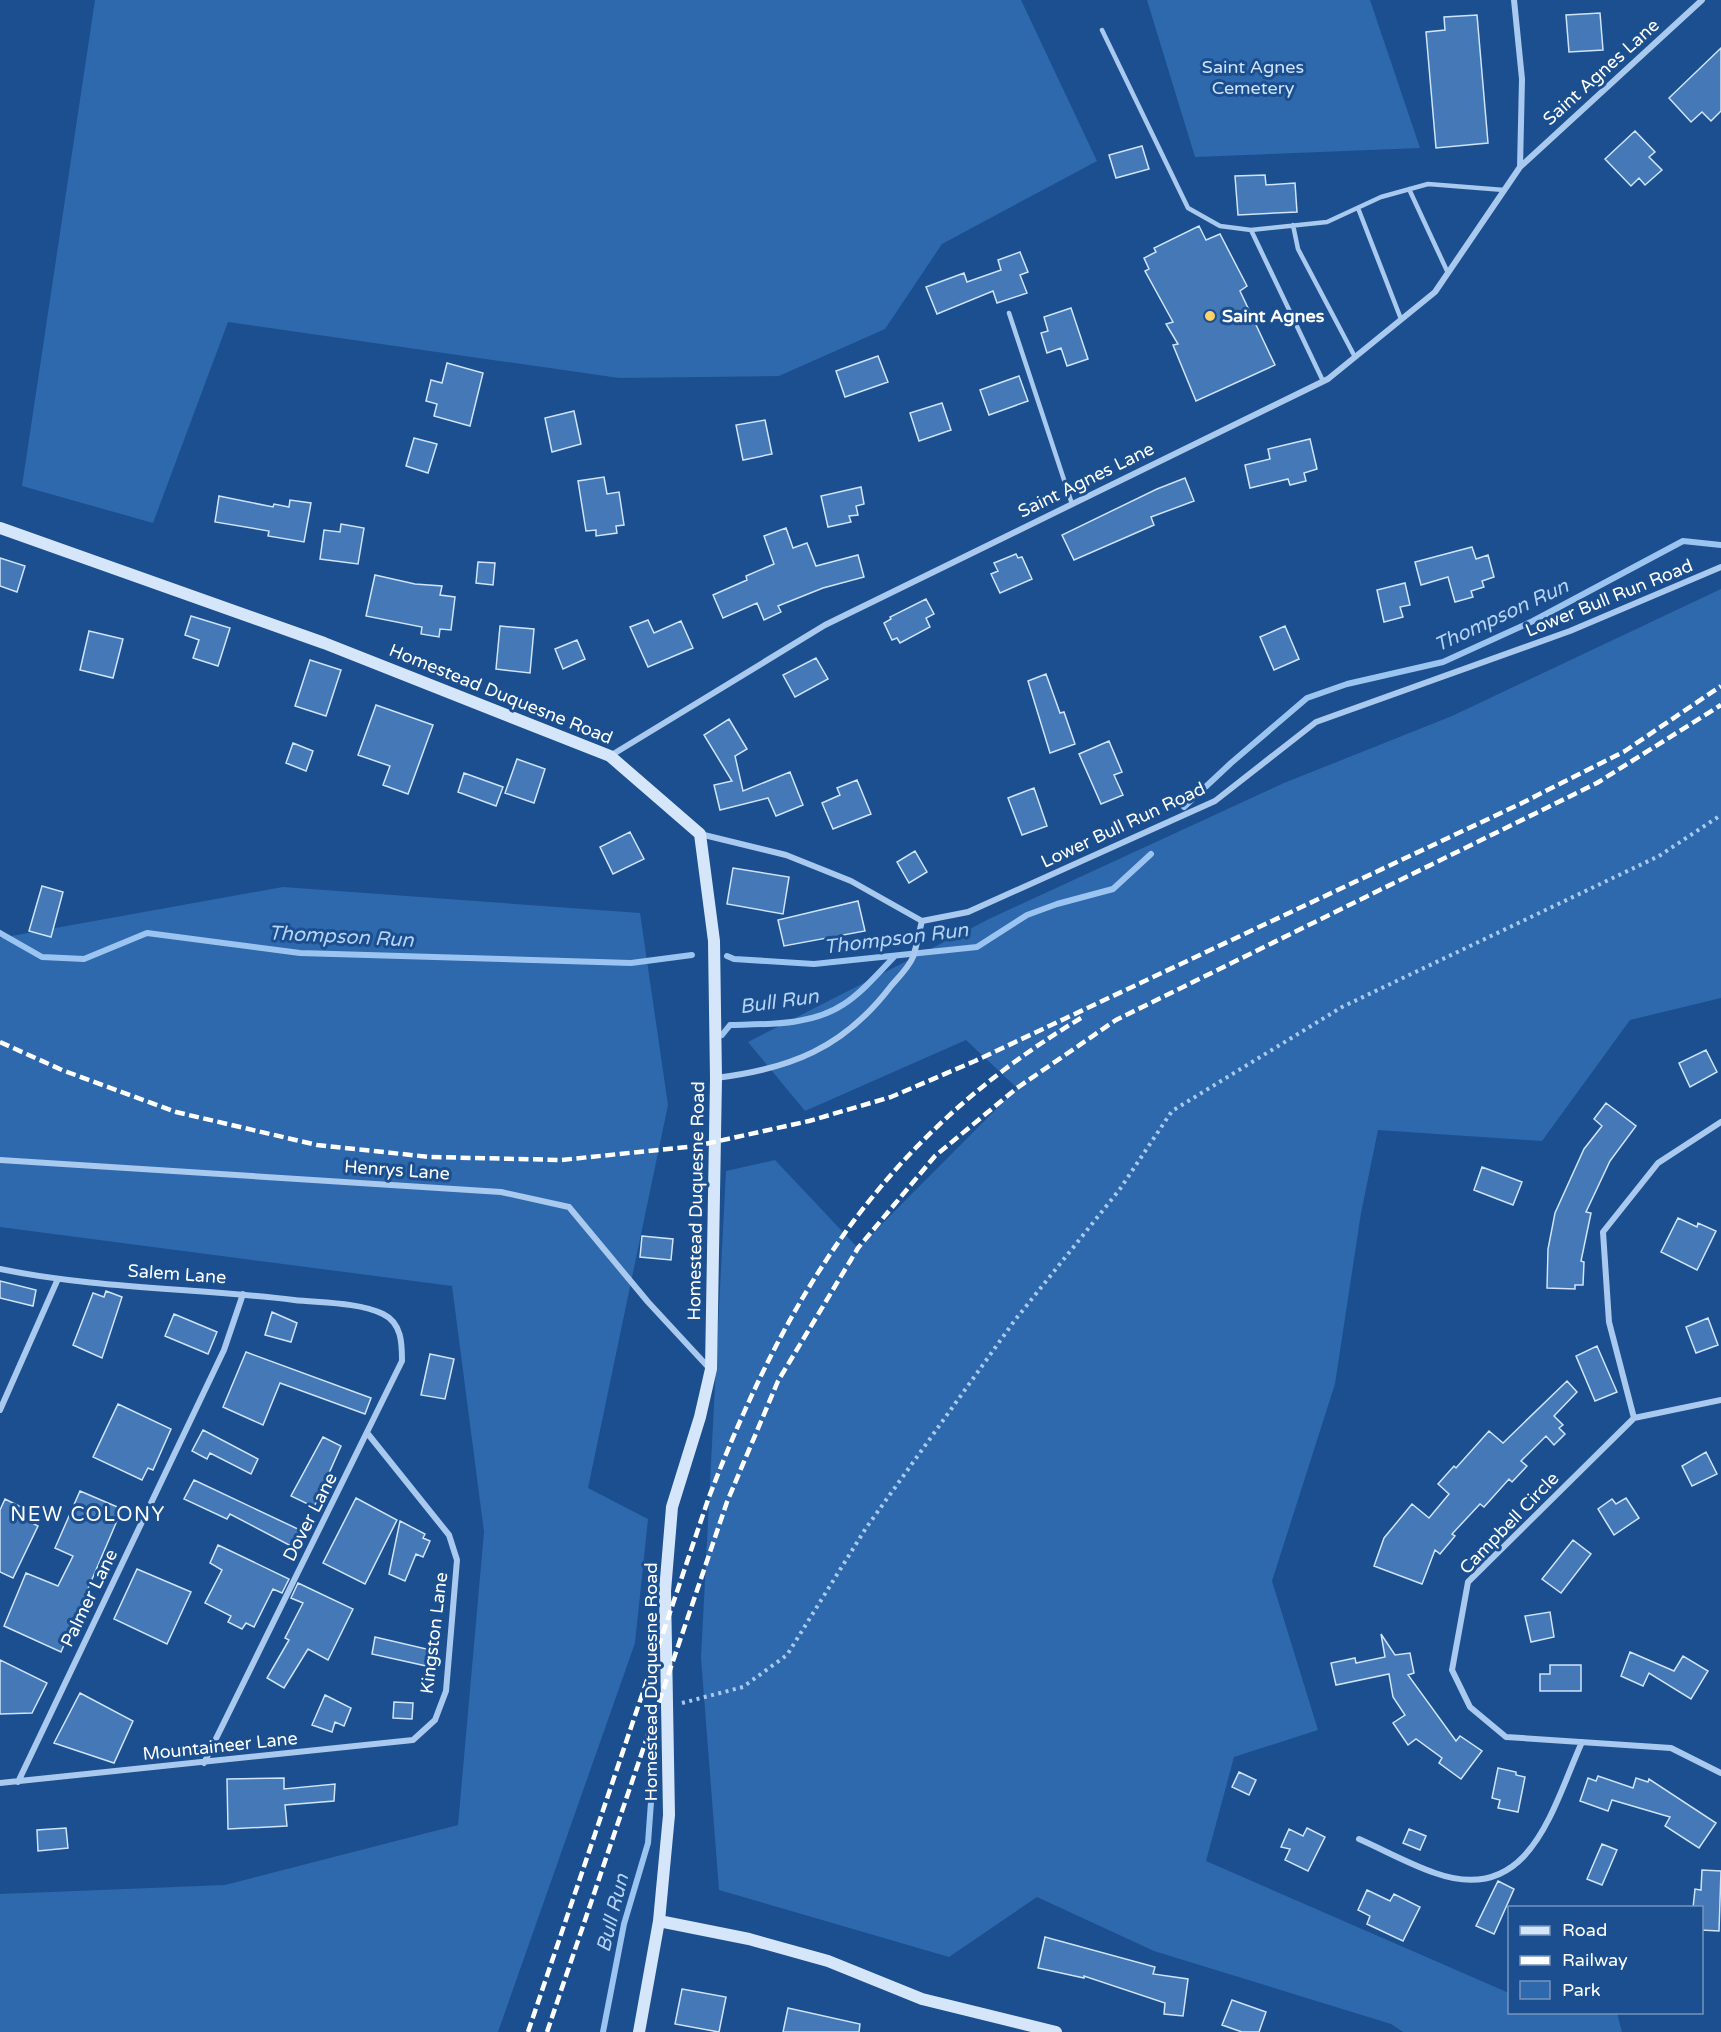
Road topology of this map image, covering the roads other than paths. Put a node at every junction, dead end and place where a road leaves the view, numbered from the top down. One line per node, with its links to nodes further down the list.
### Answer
1 (1514, 0): 4 (street, Saint Agnes Lane)
2 (1702, 0): 4 (street, Saint Agnes Lane)
3 (1102, 30): 9 (lane)
4 (1520, 167): 6 (street, Saint Agnes Lane)
5 (1409, 189): 6 (lane); 7 (lane); 10 (lane)
6 (1504, 190): 10 (street, Saint Agnes Lane)
7 (1358, 208): 8 (lane); 12 (lane)
8 (1293, 225): 9 (lane); 13 (lane)
9 (1251, 230): 14 (lane)
10 (1448, 273): 12 (street, Saint Agnes Lane)
11 (1009, 313): 15 (lane)
12 (1401, 319): 13 (street, Saint Agnes Lane)
13 (1355, 357): 14 (street, Saint Agnes Lane)
14 (1323, 381): 15 (street, Saint Agnes Lane)
15 (1072, 504): 18 (street, Saint Agnes Lane)
16 (0, 528): 18 (street, Homestead Duquesne Road)
17 (1721, 567): 20 (street, Lower Bull Run Road)
18 (610, 756): 19 (street, Homestead Duquesne Road)
19 (700, 834): 20 (street); 21 (street, Homestead Duquesne Road)
20 (922, 921): 21 (street)
21 (716, 1078): 28 (street, Homestead Duquesne Road)
22 (1721, 1122): 31 (street)
23 (4, 1161): 28 (street, Henrys Lane)
24 (0, 1269): 25 (street, Salem Lane)
25 (57, 1281): 26 (street, Salem Lane); 30 (street)
26 (243, 1294): 27 (street, Salem Lane); 37 (street, Palmer Lane)
27 (352, 1307): 32 (street, Dover Lane)
28 (711, 1369): 40 (street, Homestead Duquesne Road)
29 (1721, 1400): 31 (street)
30 (0, 1410)
31 (1634, 1418): 34 (street, Campbell Circle)
32 (368, 1434): 33 (street, Kingston Lane); 35 (street, Dover Lane)
33 (435, 1720): 35 (street, Mountaineer Lane)
34 (1582, 1742): 36 (street, Campbell Circle); 39 (street)
35 (204, 1763): 37 (street, Mountaineer Lane)
36 (1721, 1773)
37 (18, 1782): 38 (street, Mountaineer Lane)
38 (0, 1783)
39 (1359, 1839)
40 (659, 1921): 41 (street, Homestead Duquesne Road); 42 (street)
41 (639, 2032)
42 (1056, 2032)

